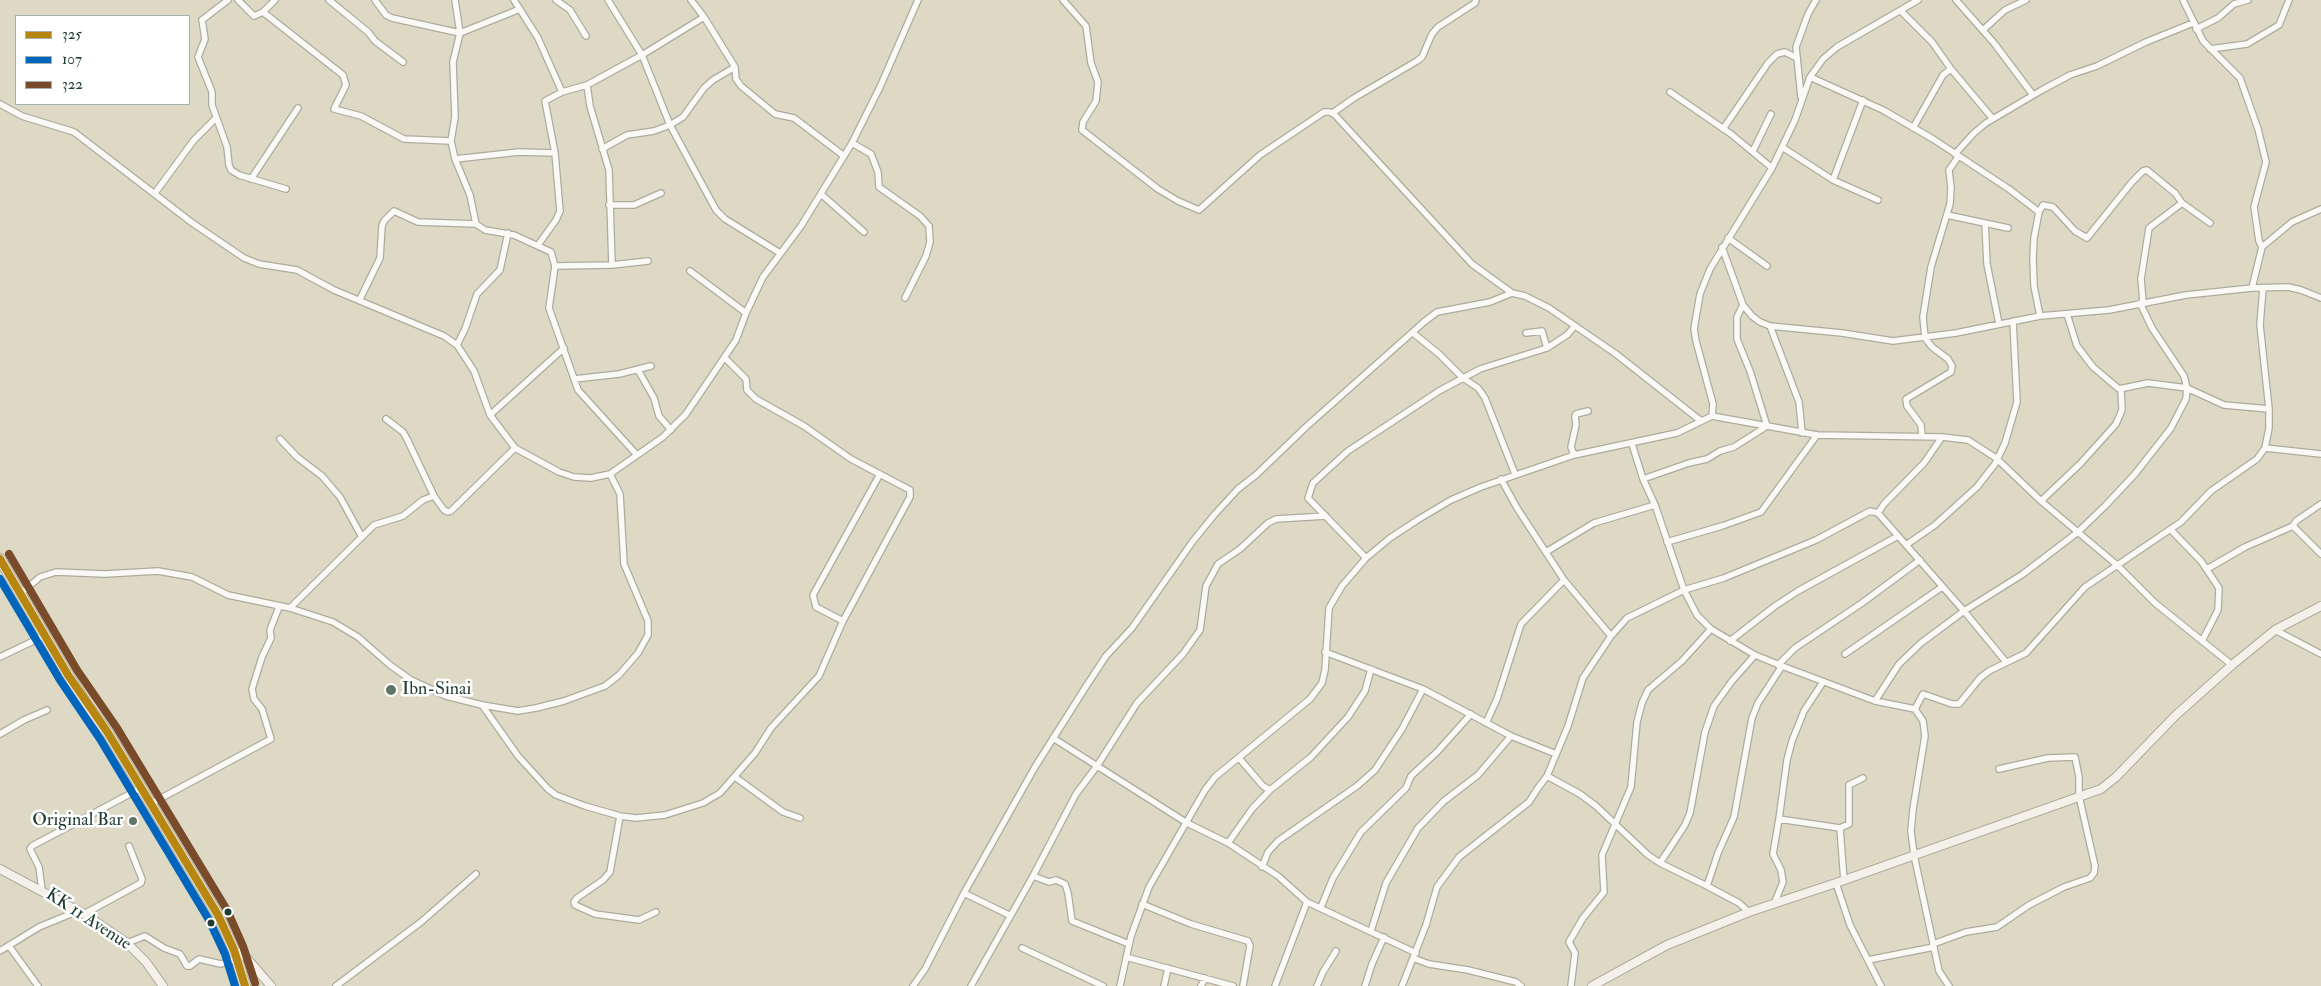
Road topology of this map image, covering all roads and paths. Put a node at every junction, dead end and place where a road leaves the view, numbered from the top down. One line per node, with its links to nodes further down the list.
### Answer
1 (228, 0): 47 (street)
2 (238, 0): 23 (street)
3 (276, 0): 23 (street)
4 (329, 0): 33 (street)
5 (375, 0): 28 (street)
6 (455, 0): 28 (street)
7 (514, 0): 21 (street)
8 (556, 0): 29 (street)
9 (608, 0): 31 (street)
10 (691, 0): 24 (street)
11 (918, 0): 53 (street)
12 (1063, 0): 92 (street)
13 (1476, 0): 45 (street)
14 (1816, 0): 32 (street)
15 (1918, 0): 22 (street)
16 (1956, 0): 27 (street)
17 (2026, 0): 27 (street)
18 (2183, 0): 25 (street)
19 (2248, 0): 26 (street)
20 (2289, 0): 30 (street)
21 (520, 9): 28 (street); 38 (street)
22 (1901, 11): 35 (street); 36 (street)
23 (262, 12): 52 (street)
24 (704, 17): 31 (street); 34 (street)
25 (2193, 23): 26 (street); 40 (street)
26 (2196, 29): 30 (street)
27 (1983, 30): 40 (street)
28 (460, 33): 52 (street)
29 (586, 36)
30 (2210, 49): 83 (street)
31 (642, 55): 37 (street); 49 (street)
32 (1797, 58): 41 (street); 51 (street)
33 (403, 62)
34 (735, 67): 49 (street); 59 (street)
35 (1951, 69): 48 (street); 50 (street)
36 (1810, 77): 41 (street); 42 (street)
37 (586, 85): 38 (street); 55 (street)
38 (562, 92): 57 (street)
39 (1670, 92): 51 (street)
40 (2033, 95): 48 (street)
41 (1801, 98): 54 (street)
42 (1863, 100): 50 (street); 63 (street)
43 (0, 104): 65 (street)
44 (298, 108): 62 (street)
45 (1334, 112)
46 (1771, 114): 56 (street)
47 (216, 118): 62 (street); 65 (street)
48 (1993, 119): 58 (street)
49 (670, 125): 55 (street); 84 (street)
50 (1913, 128): 58 (street)
51 (1723, 129): 56 (street)
52 (451, 141): 60 (street)
53 (852, 143): 59 (street); 93 (street)
54 (1782, 147): 61 (street); 63 (street)
55 (602, 149): 70 (street)
56 (1753, 151): 61 (street)
57 (555, 153): 60 (street); 81 (street)
58 (1957, 155): 72 (street); 73 (street)
59 (844, 156): 67 (street)
60 (455, 159): 75 (street)
61 (1772, 168): 80 (street)
62 (251, 179): 64 (street)
63 (1833, 180): 68 (street)
64 (286, 189)
65 (156, 193): 95 (street)
66 (660, 193): 70 (street)
67 (821, 194): 78 (street); 84 (street)
68 (1878, 200)
69 (2182, 203): 72 (street); 76 (street); 96 (street)
70 (609, 205): 86 (street)
71 (2321, 209): 83 (street)
72 (2039, 212): 100 (street)
73 (1947, 215): 74 (street); 107 (street)
74 (1985, 223): 77 (street); 102 (street)
75 (476, 224): 79 (street); 95 (street)
76 (2210, 224)
77 (2008, 228)
78 (864, 232)
79 (508, 233): 81 (street); 108 (street)
80 (1728, 238): 82 (street); 88 (street)
81 (538, 245): 87 (street)
82 (1722, 247): 97 (street); 121 (street)
83 (2262, 247): 90 (street)
84 (780, 253): 98 (street)
85 (648, 261): 86 (street)
86 (612, 265): 87 (street)
87 (555, 266): 109 (street)
88 (1768, 266)
89 (690, 271): 98 (street)
90 (2252, 288): 91 (street); 96 (street)
91 (2263, 288): 94 (street); 118 (street)
92 (1512, 293): 104 (street); 105 (street)
93 (905, 298)
94 (2321, 298)
95 (360, 299): 108 (street)
96 (2141, 303): 99 (street); 116 (street)
97 (1743, 305): 103 (street); 124 (street)
98 (746, 313): 111 (street)
99 (2067, 314): 100 (street); 117 (street)
100 (2040, 316): 101 (street)
101 (2013, 321): 102 (street); 137 (street)
102 (1999, 324): 107 (street)
103 (1770, 326): 107 (street); 126 (street)
104 (1574, 327): 110 (street); 123 (street)
105 (1413, 333): 114 (street); 197 (street)
106 (1526, 333): 110 (street)
107 (1925, 338): 128 (street)
108 (456, 345): 120 (street)
109 (564, 348): 115 (street); 120 (street)
110 (1547, 348): 114 (street)
111 (725, 358): 125 (street); 139 (street)
112 (651, 366): 113 (street)
113 (638, 370): 115 (street); 125 (street)
114 (1463, 378): 140 (street); 148 (street)
115 (574, 379): 135 (street)
116 (2187, 388): 117 (street); 118 (street); 151 (street)
117 (2121, 390): 144 (street)
118 (2269, 409): 133 (street)
119 (1588, 411): 136 (street)
120 (490, 415): 132 (street)
121 (1712, 416): 123 (street); 124 (street)
122 (386, 419): 143 (street)
123 (1702, 421): 131 (street)
124 (1767, 426): 126 (street); 141 (street)
125 (671, 430): 135 (street)
126 (1802, 433): 127 (street)
127 (1817, 435): 128 (street); 154 (street)
128 (1922, 436): 129 (street)
129 (1942, 437): 137 (street); 147 (street)
130 (280, 439): 153 (street)
131 (1632, 444): 136 (street); 141 (street)
132 (515, 448): 138 (street); 143 (street)
133 (2265, 448): 134 (street); 150 (street)
134 (2321, 454)
135 (637, 455): 138 (street)
136 (1574, 455): 140 (street)
137 (1996, 458): 144 (street); 155 (street)
138 (610, 474): 190 (street)
139 (880, 474): 171 (street); 171 (street)
140 (1515, 474): 142 (street)
141 (1643, 479): 146 (street)
142 (1501, 480): 156 (street); 158 (street)
143 (434, 496): 153 (street)
144 (2041, 501): 151 (street)
145 (2321, 504): 149 (street)
146 (1654, 505): 154 (street); 156 (street)
147 (1878, 513): 152 (street); 165 (street)
148 (1326, 516): 158 (street); 200 (street)
149 (2293, 526): 157 (street); 162 (street)
150 (2171, 530): 161 (street); 162 (street)
151 (2078, 532): 161 (street); 170 (street)
152 (1898, 536): 155 (street); 177 (street)
153 (362, 537): 169 (street)
154 (1667, 542): 165 (street)
155 (1906, 545): 160 (street)
156 (1546, 552): 163 (street)
157 (2321, 554)
158 (1366, 558): 178 (street)
159 (0, 559): 166 (highway)
160 (1920, 560): 164 (street); 184 (street)
161 (2117, 565): 176 (street); 183 (street)
162 (2207, 569): 176 (street)
163 (1564, 580): 175 (street); 194 (street)
164 (1942, 587): 170 (street); 179 (street)
165 (1684, 590): 172 (street); 175 (street)
166 (20, 594): 168 (street); 174 (highway)
167 (2321, 606): 173 (street)
168 (279, 607): 169 (street); 208 (street)
169 (290, 608): 190 (street)
170 (1964, 611): 183 (street); 189 (street)
171 (844, 621): 203 (street)
172 (1711, 629): 177 (street); 213 (street)
173 (2275, 630): 180 (street); 185 (street)
174 (44, 636): 182 (street); 205 (highway)
175 (1611, 636): 198 (street)
176 (2202, 640): 185 (street)
177 (1730, 641): 181 (street)
178 (1325, 652): 186 (street); 199 (street)
179 (1845, 654)
180 (2321, 654)
181 (1755, 655): 184 (street); 218 (street)
182 (0, 657)
183 (2006, 662): 191 (street)
184 (1780, 665): 187 (street); 224 (street)
185 (2232, 665): 207 (street)
186 (1371, 669): 188 (street); 206 (street)
187 (1823, 682): 189 (street); 211 (street)
188 (1423, 689): 193 (street); 219 (street)
189 (1874, 701): 191 (street)
190 (482, 705): 209 (street)
191 (1915, 709): 217 (street)
192 (47, 710): 195 (street)
193 (1471, 714): 194 (street); 230 (street)
194 (1486, 723): 196 (street)
195 (0, 734)
196 (1511, 736): 198 (street); 235 (street)
197 (1053, 738): 200 (street); 226 (street)
198 (1556, 754): 202 (street)
199 (1239, 758): 206 (street); 212 (street)
200 (1097, 766): 212 (street); 222 (street)
201 (2000, 769): 207 (street)
202 (1547, 776): 213 (street); 245 (street)
203 (735, 777): 209 (street); 210 (street)
204 (1863, 778): 214 (street)
205 (142, 788): 208 (highway); 225 (street)
206 (1270, 790): 215 (street)
207 (2079, 796): 217 (street); 240 (street)
208 (152, 803): 244 (highway)
209 (620, 816): 232 (street)
210 (800, 818)
211 (1780, 820): 214 (street); 229 (street)
212 (1187, 822): 215 (street); 228 (street)
213 (1615, 825): 218 (street); 270 (street)
214 (1840, 828): 223 (street)
215 (1228, 843): 219 (street)
216 (129, 846): 231 (street)
217 (1914, 855): 223 (street); 240 (street)
218 (1660, 863): 224 (street)
219 (1262, 866): 227 (street)
220 (0, 869): 225 (street, KK 11 Avenue)
221 (476, 874): 256 (street)
222 (1033, 876): 234 (street); 238 (street)
223 (1840, 882): 229 (street); 247 (street)
224 (1707, 886): 233 (street)
225 (42, 890): 231 (street, KK 11 Avenue)
226 (964, 894): 234 (street); 257 (street)
227 (1307, 902): 230 (street); 265 (street)
228 (1142, 904): 238 (street); 264 (street)
229 (1774, 904): 233 (street)
230 (1321, 907): 235 (street)
231 (81, 912): 237 (street, KK 11 Avenue); 239 (street)
232 (656, 912)
233 (1749, 912): 271 (street)
234 (1009, 915): 258 (street)
235 (1371, 931): 236 (street)
236 (1384, 937): 245 (street); 267 (street)
237 (127, 942): 244 (street); 249 (street, KK 11 Avenue)
238 (1129, 944): 246 (street)
239 (9, 946): 242 (street); 251 (street)
240 (1934, 946): 247 (street); 273 (street)
241 (1022, 948): 259 (street)
242 (0, 951)
243 (1336, 951): 266 (street)
244 (235, 954): 254 (highway); 255 (street)
245 (1414, 956): 268 (street); 269 (street)
246 (1126, 957): 248 (street); 260 (street)
247 (1868, 960): 272 (street)
248 (1168, 968): 250 (street); 261 (street)
249 (158, 978): 252 (street); 253 (street, KK 11 Avenue)
250 (1205, 978): 262 (street); 263 (street)
251 (38, 986)
252 (156, 986)
253 (163, 986)
254 (245, 986)
255 (270, 986)
256 (336, 986)
257 (913, 986)
258 (971, 986)
259 (1103, 986)
260 (1120, 986)
261 (1164, 986)
262 (1201, 986)
263 (1233, 986)
264 (1244, 986)
265 (1276, 986)
266 (1317, 986)
267 (1365, 986)
268 (1402, 986)
269 (1522, 986)
270 (1571, 986)
271 (1592, 986)
272 (1882, 986)
273 (1948, 986)

